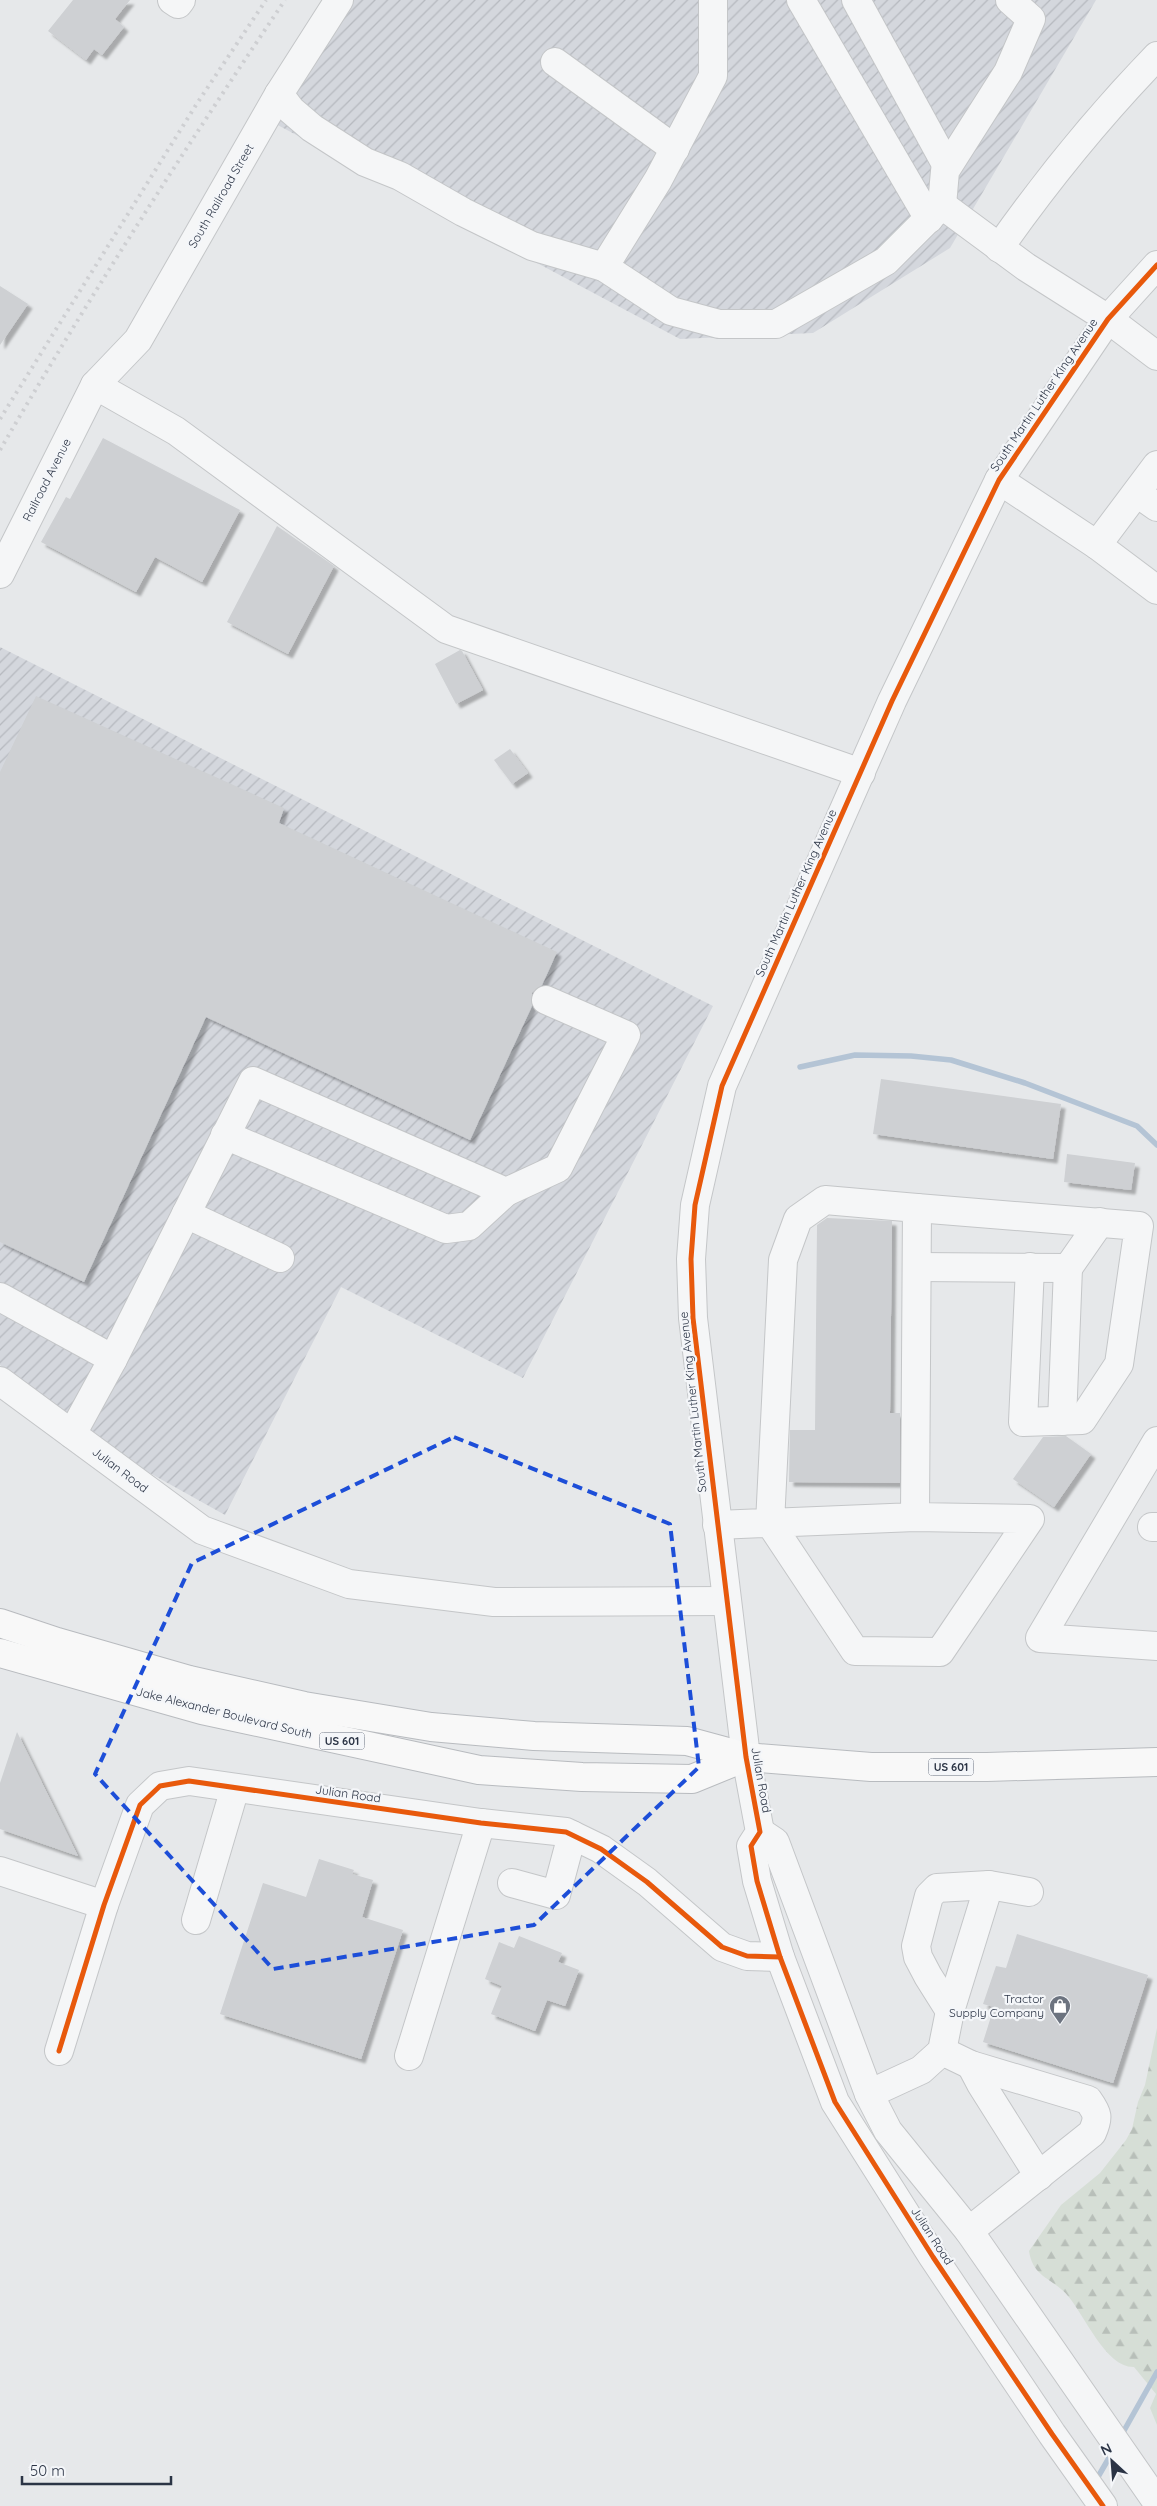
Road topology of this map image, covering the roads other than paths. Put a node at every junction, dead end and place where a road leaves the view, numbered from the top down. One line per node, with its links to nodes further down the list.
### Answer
1 (339, 0): 8 (street, South Railroad Street)
2 (713, 0): 9 (street)
3 (801, 0): 11 (street)
4 (856, 0): 10 (street)
5 (1010, 0): 10 (street)
6 (1157, 56): 12 (street)
7 (555, 62): 9 (street)
8 (279, 94): 14 (street); 17 (street, South Railroad Street)
9 (675, 149): 14 (street)
10 (947, 166): 11 (street)
11 (935, 212): 12 (street); 14 (street)
12 (1000, 248): 15 (street)
13 (1157, 265): 15 (street, South Martin Luther King Avenue)
14 (604, 267)
15 (1108, 319): 16 (street); 19 (street, South Martin Luther King Avenue)
16 (1157, 356)
17 (95, 385): 22 (street, Railroad Avenue); 24 (street)
18 (1157, 465): 20 (street)
19 (999, 480): 21 (street); 24 (street, South Martin Luther King Avenue)
20 (1147, 500): 21 (street)
21 (1097, 545): 23 (street)
22 (0, 574)
23 (1157, 590)
24 (860, 773): 43 (street, South Martin Luther King Avenue)
25 (546, 1000): 27 (street)
26 (225, 1135): 27 (street); 27 (street); 29 (street)
27 (506, 1192)
28 (917, 1208): 30 (street); 32 (street); 42 (street)
29 (186, 1214): 31 (street); 36 (street)
30 (1100, 1222): 34 (street); 38 (street)
31 (280, 1258)
32 (917, 1267): 33 (street); 41 (street)
33 (1030, 1267): 34 (street); 38 (street)
34 (1068, 1268): 38 (street)
35 (0, 1297): 36 (street)
36 (113, 1359): 39 (street)
37 (0, 1381): 39 (street, Julian Road)
38 (1062, 1421)
39 (72, 1434): 44 (street, Julian Road)
40 (1157, 1441): 46 (street)
41 (915, 1517): 42 (street); 42 (street)
42 (770, 1523): 43 (street)
43 (717, 1525): 44 (street, South Martin Luther King Avenue)
44 (726, 1601): 48 (street, Julian Road)
45 (0, 1623): 48 (highway, Jake Alexander Boulevard South / US 601)
46 (1157, 1646)
47 (0, 1653): 48 (highway, Jake Alexander Boulevard South / US 601)
48 (746, 1757): 49 (highway, Jake Alexander Boulevard South / US 601); 52 (street, Julian Road)
49 (1157, 1762)
50 (235, 1788): 51 (street, Julian Road); 58 (street, Julian Road); 59 (street)
51 (481, 1824): 53 (street, Julian Road); 64 (street)
52 (760, 1832): 60 (street, Julian Road); 66 (street, Julian Road)
53 (572, 1835): 55 (street); 60 (street, Julian Road)
54 (0, 1871): 58 (street)
55 (512, 1884)
56 (989, 1885): 57 (street); 61 (street); 61 (street)
57 (1029, 1892)
58 (104, 1905): 62 (street, Julian Road)
59 (196, 1920)
60 (780, 1957): 70 (street, Julian Road)
61 (950, 2011): 63 (street)
62 (59, 2051)
63 (942, 2051): 65 (street); 66 (street)
64 (409, 2056)
65 (971, 2065): 67 (street); 67 (street)
66 (868, 2094): 68 (street, Julian Road)
67 (1039, 2176): 68 (street)
68 (969, 2231): 69 (street, Julian Road)
69 (1157, 2502)
70 (1102, 2506)

